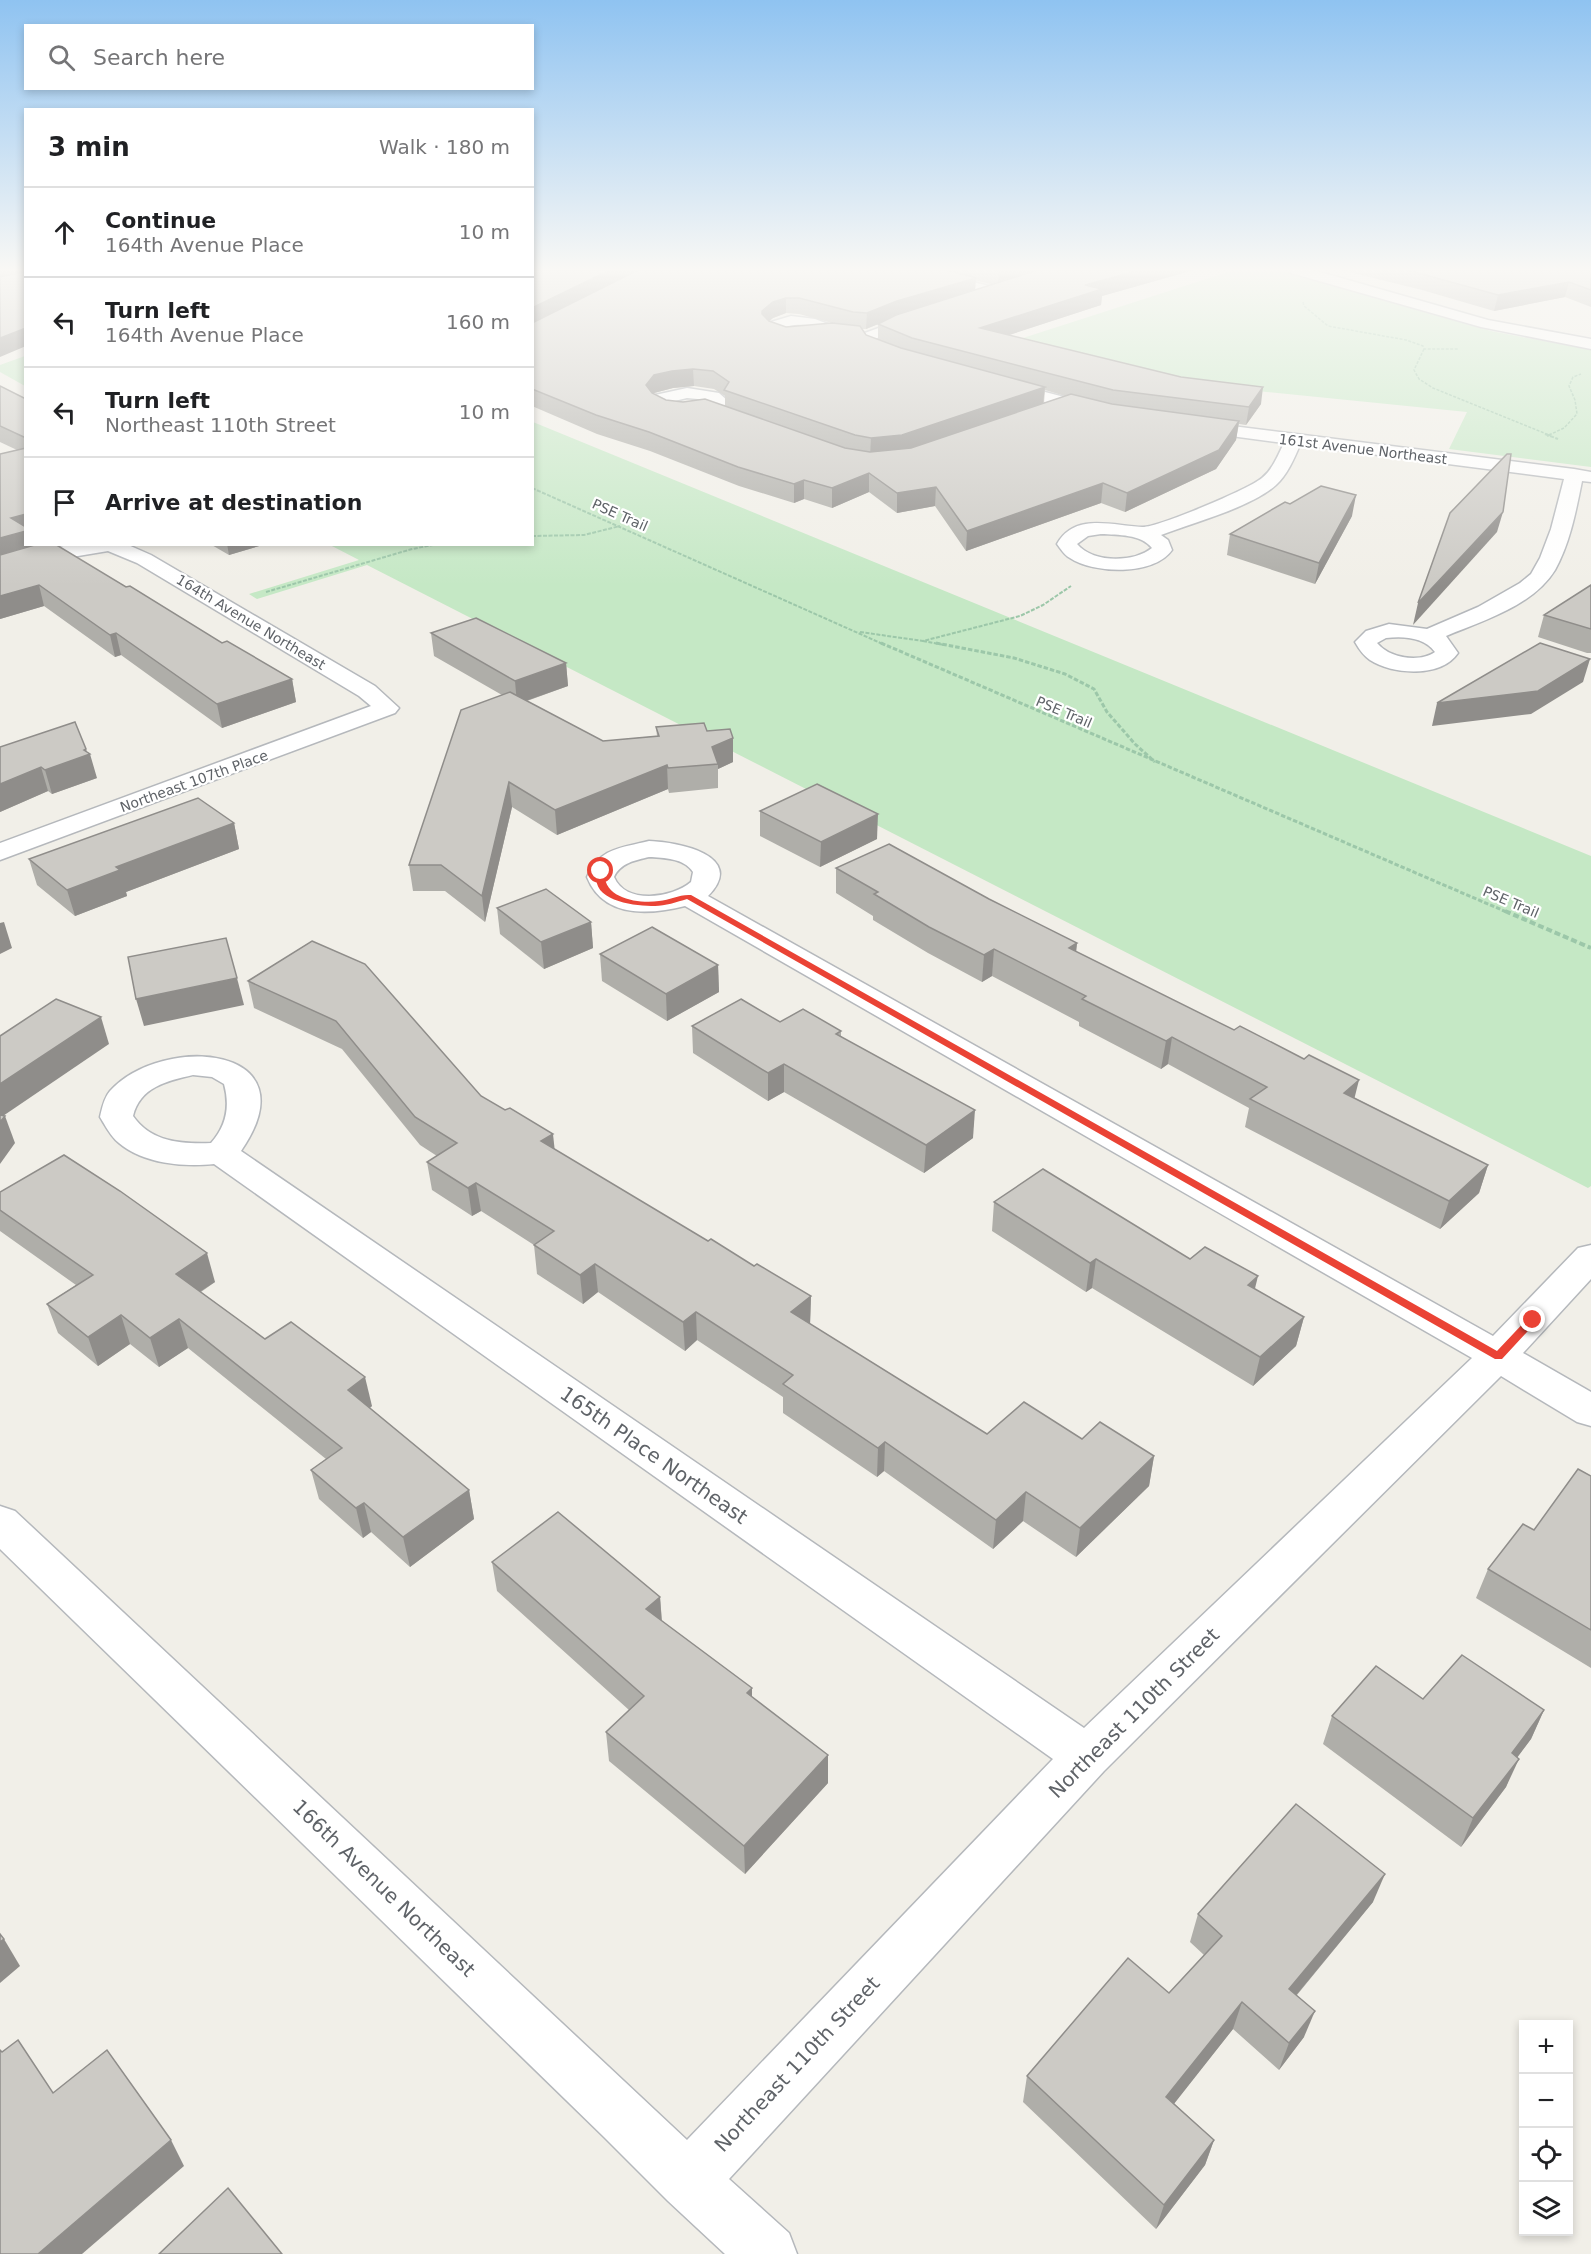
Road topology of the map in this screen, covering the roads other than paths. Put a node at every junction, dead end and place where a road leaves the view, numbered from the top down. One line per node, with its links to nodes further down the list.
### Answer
1 (986, 382): 2 (street)
2 (1067, 404): 4 (street); 5 (street)
3 (707, 410): 6 (street)
4 (1042, 413)
5 (1110, 415)
6 (729, 418)
7 (1178, 424): 8 (street, 161st Avenue Northeast)
8 (1294, 441): 9 (street, 161st Avenue Northeast); 10 (street)
9 (1582, 476): 14 (street)
10 (1144, 534)
11 (104, 546): 13 (street)
12 (112, 546): 15 (street, 164th Avenue Northeast)
13 (0, 569)
14 (1428, 636)
15 (387, 708): 16 (street, Northeast 107th Place)
16 (0, 852)
17 (688, 896): 20 (street)
18 (221, 1153): 23 (street, 165th Place Northeast)
19 (1591, 1257): 20 (street, Northeast 110th Street)
20 (1498, 1356): 21 (street); 23 (street, Northeast 110th Street)
21 (1591, 1411)
22 (0, 1522): 24 (street, 166th Avenue Northeast)
23 (1088, 1756): 24 (street, Northeast 110th Street)
24 (688, 2181): 25 (street, 166th Avenue Northeast)
25 (768, 2254)

